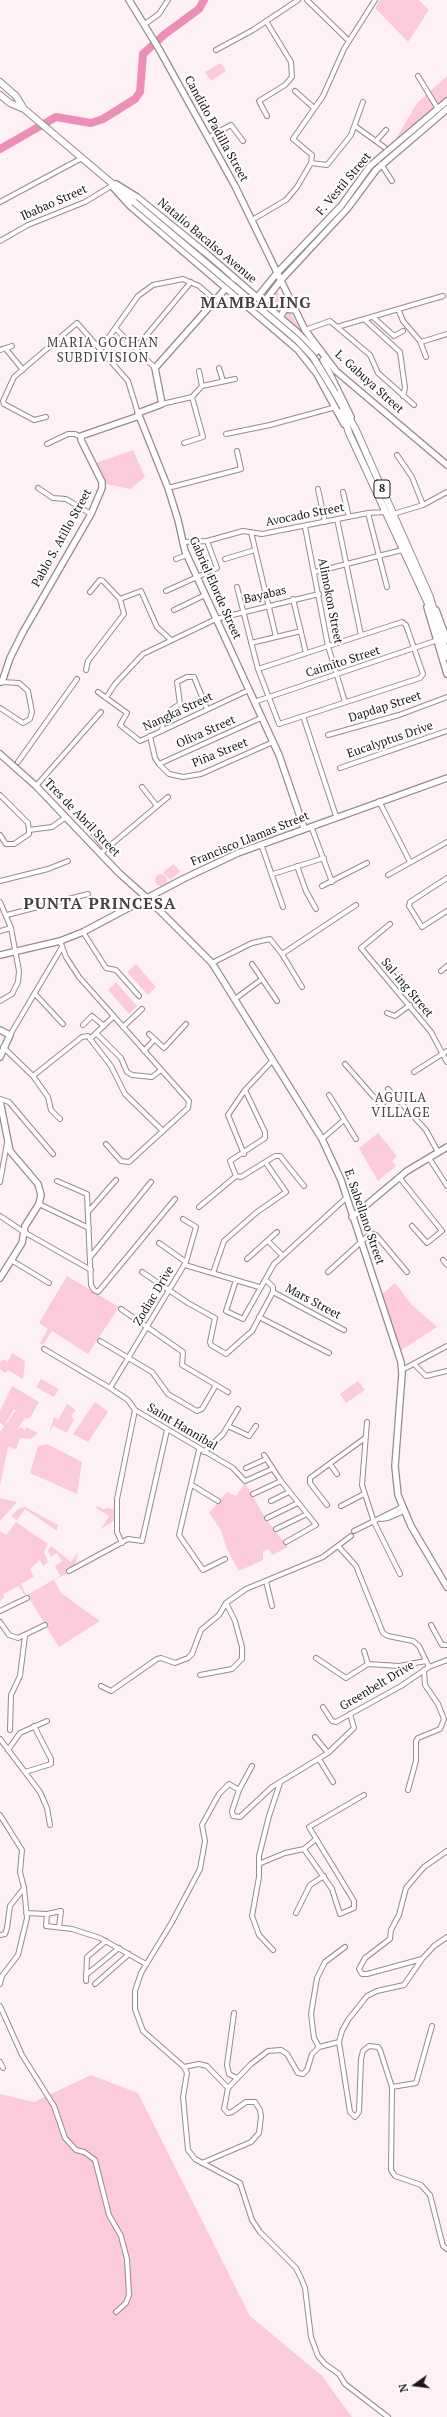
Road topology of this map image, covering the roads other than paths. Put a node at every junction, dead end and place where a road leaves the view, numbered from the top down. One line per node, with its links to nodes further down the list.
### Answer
1 (129, 0): 7 (street, Candido Padilla Street)
2 (168, 0): 7 (street)
3 (298, 0): 6 (street)
4 (307, 0): 8 (street)
5 (375, 0): 8 (street)
6 (266, 22): 9 (street); 20 (street)
7 (145, 24): 23 (street, Candido Padilla Street)
8 (349, 41): 16 (street)
9 (216, 50)
10 (418, 76): 18 (street)
11 (0, 82): 17 (main road, Natalio Bacalso Avenue / 8)
12 (295, 91): 16 (street)
13 (0, 95): 17 (main road, Natalio Bacalso Avenue / 8)
14 (447, 101): 18 (street, F. Vestil Street)
15 (363, 102): 21 (street)
16 (314, 108): 28 (street)
17 (24, 109): 27 (main road, Natalio Bacalso Avenue / 8)
18 (438, 109): 35 (street, F. Vestil Street)
19 (447, 109): 29 (street, F. Vestil Street)
20 (267, 116)
21 (355, 126): 25 (street); 28 (street)
22 (386, 130): 25 (street)
23 (209, 137): 24 (street); 33 (street, Candido Padilla Street)
24 (243, 141)
25 (376, 141): 26 (street)
26 (384, 147)
27 (82, 158): 31 (main road, Natalio Bacalso Avenue / 8); 32 (street)
28 (311, 163): 33 (street)
29 (381, 164): 30 (street); 37 (street, F. Vestil Street)
30 (392, 181)
31 (113, 185): 34 (street, Ibabao Street); 36 (street, Natalio Bacalso Avenue / 8); 39 (street, Natalio Bacalso Avenue / 8); 71 (main road, Natalio Bacalso Avenue / 8, bridge)
32 (0, 202)
33 (252, 220): 35 (street, Candido Padilla Street)
34 (0, 241)
35 (277, 273): 37 (street, Candido Padilla Street); 41 (street, F. Vestil Street)
36 (235, 278): 39 (street); 41 (street, Natalio Bacalso Avenue / 8)
37 (280, 280): 43 (street, F. Vestil Street); 46 (street, L. Gabuya Street)
38 (191, 282): 42 (street); 53 (street); 59 (street)
39 (226, 288): 42 (street); 44 (street, Natalio Bacalso Avenue / 8)
40 (443, 296): 45 (street)
41 (257, 297): 43 (street, Natalio Bacalso Avenue / 8); 44 (street, F. Vestil Street)
42 (215, 300): 64 (street)
43 (264, 303): 47 (street, F. Vestil Street); 49 (street, Natalio Bacalso Avenue / 8)
44 (249, 307): 47 (street, Natalio Bacalso Avenue / 8)
45 (398, 309): 48 (street); 57 (street)
46 (295, 310): 49 (street); 54 (street, L. Gabuya Street)
47 (256, 313): 51 (street, Natalio Bacalso Avenue / 8)
48 (373, 316): 50 (street); 55 (street)
49 (280, 318): 51 (street); 79 (street, Natalio Bacalso Avenue / 8)
50 (364, 319): 52 (street); 72 (street)
51 (266, 322): 76 (street, Natalio Bacalso Avenue / 8)
52 (337, 327): 54 (street); 72 (street)
53 (116, 329): 59 (street); 62 (street)
54 (305, 330): 87 (street, L. Gabuya Street)
55 (403, 331)
56 (447, 334): 57 (street)
57 (421, 342): 63 (street)
58 (12, 346): 60 (street)
59 (136, 348): 64 (street)
60 (6, 349): 61 (street); 66 (street)
61 (0, 350)
62 (100, 351): 66 (street, Gabriel Elorde Street); 77 (street, Gabriel Elorde Street)
63 (426, 357)
64 (155, 368): 74 (street)
65 (219, 368): 69 (street)
66 (23, 370): 78 (street)
67 (198, 371): 70 (street)
68 (235, 379): 69 (street)
69 (223, 382): 70 (street)
70 (202, 386): 73 (street)
71 (335, 393): 79 (main road, Natalio Bacalso Avenue / 8); 80 (main road, Natalio Bacalso Avenue / 8)
72 (403, 396): 75 (street)
73 (192, 397): 74 (street); 83 (street)
74 (162, 404): 77 (street)
75 (414, 405)
76 (336, 407): 80 (street, Natalio Bacalso Avenue / 8); 81 (street)
77 (138, 414): 82 (street); 89 (street, Gabriel Elorde Street)
78 (46, 417)
79 (356, 430): 97 (main road, Natalio Bacalso Avenue / 8)
80 (349, 433): 94 (main road, Natalio Bacalso Avenue / 8)
81 (226, 434)
82 (81, 437): 84 (street); 96 (street, Pablo S. Atillo Street)
83 (184, 443)
84 (47, 444)
85 (237, 451): 89 (street)
86 (398, 455): 93 (street)
87 (447, 465)
88 (38, 488): 96 (street)
89 (168, 488): 104 (street, Gabriel Elorde Street)
90 (318, 489): 100 (street)
91 (343, 492): 98 (street)
92 (447, 492): 93 (street)
93 (423, 505): 97 (street)
94 (385, 512): 95 (street, Avocado Street); 106 (main road, Natalio Bacalso Avenue / 8)
95 (368, 513): 98 (street, Avocado Street); 108 (street)
96 (91, 514): 143 (street, Pablo S. Atillo Street)
97 (393, 514): 120 (main road, Natalio Bacalso Avenue / 8)
98 (349, 517): 99 (street, Avocado Street)
99 (337, 519): 100 (street, Avocado Street); 111 (street)
100 (325, 522): 101 (street, Avocado Street)
101 (305, 527): 102 (street, Avocado Street); 112 (street, Alimokon Street)
102 (251, 532): 103 (street, Avocado Street); 105 (street)
103 (206, 540): 104 (street, Avocado Street); 113 (street)
104 (182, 542): 107 (street, Gabriel Elorde Street)
105 (255, 550): 110 (street); 123 (street)
106 (402, 550): 108 (street); 120 (main road, Natalio Bacalso Avenue / 8)
107 (187, 555): 109 (street); 113 (street, Gabriel Elorde Street)
108 (381, 556): 111 (street); 115 (street)
109 (176, 559)
110 (225, 559)
111 (348, 564): 112 (street); 128 (street)
112 (315, 572): 118 (street, Alimokon Street)
113 (197, 576): 117 (street); 119 (street, Gabriel Elorde Street)
114 (237, 587): 125 (street)
115 (387, 587)
116 (90, 592): 121 (street)
117 (166, 592)
118 (319, 594): 122 (street, Bayabas); 134 (street, Alimokon Street)
119 (205, 595): 124 (street); 126 (street, Gabriel Elorde Street)
120 (427, 598): 131 (street, Natalio Bacalso Avenue / 8); 132 (street, Natalio Bacalso Avenue / 8); 137 (main road, Natalio Bacalso Avenue / 8)
121 (120, 599): 130 (street); 139 (street)
122 (293, 599): 123 (street, Bayabas); 127 (street)
123 (268, 604): 125 (street, Bayabas); 129 (street)
124 (174, 610)
125 (243, 611): 126 (street, Bayabas); 133 (street)
126 (216, 619): 130 (street, Bayabas); 144 (street, Gabriel Elorde Street)
127 (301, 631): 129 (street); 136 (street)
128 (361, 635): 134 (street); 135 (street)
129 (276, 637): 133 (street)
130 (171, 640): 148 (street, Bayabas)
131 (438, 640): 135 (street, Caimito Street); 141 (street, Natalio Bacalso Avenue / 8)
132 (447, 640)
133 (251, 643): 138 (street)
134 (328, 646): 136 (street); 140 (street, Alimokon Street)
135 (414, 648): 140 (street, Caimito Street); 150 (street)
136 (306, 653): 138 (street)
137 (447, 657)
138 (258, 669): 146 (street)
139 (86, 670)
140 (337, 674): 146 (street, Caimito Street); 150 (street, Alimokon Street)
141 (447, 674)
142 (77, 679): 162 (street)
143 (1, 682): 151 (street)
144 (249, 690): 149 (street, Gabriel Elorde Street); 152 (street, Nangka Street)
145 (98, 692): 148 (street)
146 (268, 697): 149 (street, Caimito Street); 154 (street)
147 (447, 697): 158 (street, Dapdap Street)
148 (106, 698): 159 (street, Nangka Street)
149 (254, 702): 155 (street, Gabriel Elorde Street)
150 (345, 702): 154 (street)
151 (0, 708)
152 (207, 709): 156 (street, Nangka Street); 156 (street)
153 (101, 712): 166 (street)
154 (303, 716): 172 (street)
155 (261, 718): 160 (street, Gabriel Elorde Street); 163 (street, Oliva Street)
156 (162, 731): 159 (street, Nangka Street)
157 (447, 731): 164 (street, Eucalyptus Drive)
158 (328, 735)
159 (150, 736): 163 (street)
160 (273, 742): 163 (street, Piña Street); 175 (street, Gabriel Elorde Street)
161 (1, 757): 162 (street, Tres de Abril Street)
162 (16, 764): 166 (street, Tres de Abril Street)
163 (159, 764)
164 (340, 768)
165 (447, 778): 170 (street, Francisco Llamas Street)
166 (36, 786): 173 (street, Tres de Abril Street)
167 (142, 787): 171 (street)
168 (0, 795): 176 (street)
169 (168, 797): 171 (street)
170 (379, 801): 172 (street, Francisco Llamas Street); 185 (street)
171 (157, 806): 181 (street)
172 (336, 816): 174 (street, Francisco Llamas Street)
173 (66, 817): 176 (street); 182 (street, Tres de Abril Street)
174 (311, 826): 175 (street, Francisco Llamas Street); 183 (street)
175 (304, 828): 180 (street, Francisco Llamas Street)
176 (30, 830): 178 (street)
177 (93, 833): 181 (street)
178 (0, 836)
179 (447, 842): 185 (street)
180 (261, 844): 188 (street); 195 (street, Francisco Llamas Street)
181 (106, 848): 182 (street)
182 (100, 854): 195 (street, Tres de Abril Street)
183 (324, 858): 187 (street); 192 (street)
184 (68, 861): 191 (street)
185 (410, 862): 189 (street)
186 (367, 863): 192 (street)
187 (297, 866): 188 (street); 199 (street)
188 (273, 874): 198 (street)
189 (388, 875)
190 (447, 878): 200 (street)
191 (0, 881)
192 (332, 882): 193 (street)
193 (322, 886)
194 (88, 894): 201 (street)
195 (148, 898): 205 (street, Francisco Llamas Street); 210 (street, E. Sabellano Street)
196 (0, 902): 201 (street)
197 (356, 905): 208 (street)
198 (283, 907)
199 (316, 909)
200 (447, 911)
201 (7, 914): 203 (street)
202 (390, 924): 221 (street, Sal-ing Street)
203 (11, 928): 204 (street); 207 (street)
204 (0, 930)
205 (83, 932): 206 (street, Francisco Llamas Street); 217 (street)
206 (61, 944): 207 (street, Francisco Llamas Street); 216 (street); 224 (street)
207 (17, 952): 209 (street, Francisco Llamas Street); 219 (street)
208 (282, 954): 210 (street); 215 (street)
209 (0, 956)
210 (212, 963): 218 (street, E. Sabellano Street)
211 (252, 964): 214 (street)
212 (447, 966): 213 (street)
213 (441, 971)
214 (262, 979): 218 (street); 220 (street)
215 (302, 987)
216 (35, 994): 225 (street); 233 (street)
217 (138, 996)
218 (235, 999): 241 (street, E. Sabellano Street)
219 (0, 1001)
220 (277, 1001)
221 (410, 1006): 223 (street); 239 (street, Sal-ing Street)
222 (142, 1009): 229 (street)
223 (387, 1013)
224 (114, 1016): 228 (street); 229 (street)
225 (63, 1024)
226 (186, 1024): 235 (street)
227 (83, 1025): 228 (street)
228 (104, 1026): 231 (street)
229 (123, 1027): 237 (street)
230 (0, 1030): 233 (street)
231 (96, 1033): 234 (street); 244 (street)
232 (149, 1034): 235 (street)
233 (10, 1035): 236 (street)
234 (90, 1039): 246 (street); 256 (street)
235 (154, 1040): 237 (street)
236 (3, 1047): 240 (street); 246 (street)
237 (144, 1051): 244 (street)
238 (447, 1051): 239 (street)
239 (442, 1053): 242 (street, Sal-ing Street); 245 (street)
240 (0, 1057)
241 (272, 1061): 248 (street); 258 (street, E. Sabellano Street)
242 (447, 1062)
243 (345, 1064): 252 (street)
244 (161, 1070): 256 (street)
245 (414, 1072)
246 (33, 1076): 254 (street)
247 (388, 1089): 250 (street)
248 (245, 1090): 264 (street); 264 (street)
249 (329, 1094): 255 (street)
250 (393, 1094): 252 (street); 262 (street)
251 (0, 1100): 259 (street); 263 (street)
252 (380, 1105): 253 (street)
253 (387, 1112)
254 (60, 1119)
255 (344, 1120): 257 (street); 258 (street)
256 (163, 1131): 260 (street)
257 (356, 1138)
258 (322, 1139): 276 (street, E. Sabellano Street)
259 (7, 1143): 266 (street); 278 (street)
260 (106, 1144)
261 (447, 1147): 262 (street)
262 (438, 1152): 265 (street)
263 (53, 1154)
264 (244, 1154): 268 (street)
265 (429, 1158): 269 (street); 275 (street)
266 (2, 1161): 272 (street)
267 (266, 1163): 268 (street); 274 (street); 302 (street)
268 (236, 1176): 279 (street)
269 (399, 1177): 282 (street); 284 (street)
270 (116, 1180): 280 (street)
271 (57, 1181): 280 (street)
272 (0, 1182)
273 (151, 1182): 292 (street)
274 (304, 1186)
275 (447, 1186)
276 (346, 1198): 282 (street, E. Sabellano Street); 291 (street)
277 (175, 1199): 298 (street)
278 (39, 1204): 285 (street); 286 (street)
279 (199, 1207)
280 (88, 1212): 285 (street)
281 (0, 1216): 286 (street)
282 (352, 1217): 290 (street, E. Sabellano Street)
283 (184, 1219): 296 (street)
284 (412, 1226)
285 (89, 1228): 292 (street)
286 (24, 1232): 294 (street); 298 (street)
287 (278, 1232): 288 (street)
288 (268, 1241): 291 (street); 293 (street)
289 (159, 1243): 296 (street)
290 (361, 1243): 300 (street); 301 (street); 320 (street, E. Sabellano Street)
291 (282, 1255): 305 (street)
292 (90, 1257): 298 (street)
293 (247, 1259)
294 (11, 1260): 303 (street); 306 (street)
295 (443, 1260): 297 (street)
296 (186, 1263): 302 (street, Zodiac Drive); 308 (street, Zodiac Drive)
297 (447, 1265)
298 (91, 1270)
299 (142, 1272): 308 (street)
300 (328, 1272)
301 (407, 1272)
302 (213, 1273): 304 (street, Zodiac Drive)
303 (0, 1278)
304 (236, 1280): 307 (street, Zodiac Drive); 307 (street)
305 (266, 1280): 307 (street); 309 (street)
306 (49, 1283)
307 (259, 1287)
308 (170, 1291): 311 (street); 312 (street, Zodiac Drive)
309 (272, 1292): 311 (street); 313 (street, Mars Street)
310 (121, 1308): 312 (street)
311 (259, 1317): 317 (street)
312 (148, 1326): 318 (street, Zodiac Drive); 322 (street)
313 (344, 1330)
314 (100, 1341): 318 (street)
315 (447, 1346): 319 (street)
316 (44, 1349): 323 (street, Saint Hannibal)
317 (329, 1353)
318 (128, 1358): 322 (street); 323 (street, Zodiac Drive)
319 (414, 1364): 320 (street); 321 (street)
320 (402, 1370): 349 (street, E. Sabellano Street)
321 (447, 1371)
322 (216, 1385): 324 (street)
323 (110, 1388): 326 (street, Saint Hannibal)
324 (228, 1392)
325 (238, 1409): 328 (street)
326 (135, 1410): 330 (street, Saint Hannibal); 357 (street)
327 (367, 1422): 331 (street)
328 (228, 1426): 329 (street); 332 (street)
329 (256, 1426)
330 (167, 1430): 332 (street, Saint Hannibal); 357 (street)
331 (365, 1438): 335 (street); 343 (street)
332 (201, 1451): 337 (street, Saint Hannibal); 340 (street)
333 (264, 1455): 334 (street)
334 (266, 1459): 336 (street); 337 (street)
335 (330, 1464): 338 (street); 347 (street)
336 (246, 1468)
337 (272, 1469): 339 (street)
338 (337, 1474)
339 (281, 1481): 341 (street); 342 (street)
340 (192, 1485): 344 (street); 359 (street)
341 (289, 1492): 345 (street); 346 (street)
342 (253, 1494)
343 (364, 1494): 348 (street); 352 (street)
344 (218, 1500)
345 (271, 1501)
346 (298, 1503): 350 (street); 351 (street)
347 (327, 1505)
348 (341, 1506)
349 (403, 1509): 352 (street); 363 (street, E. Sabellano Street)
350 (307, 1514): 353 (street); 356 (street)
351 (267, 1518)
352 (374, 1522): 354 (street); 361 (street)
353 (276, 1529)
354 (354, 1531)
355 (351, 1536): 358 (street)
356 (286, 1542)
357 (122, 1543): 360 (street)
358 (338, 1546): 362 (street); 376 (street)
359 (225, 1559)
360 (69, 1571)
361 (400, 1574)
362 (266, 1581): 365 (street); 366 (street)
363 (447, 1587)
364 (27, 1598): 367 (street)
365 (226, 1603): 380 (street); 381 (street)
366 (272, 1606)
367 (0, 1611)
368 (0, 1622): 371 (street)
369 (45, 1625): 371 (street)
370 (431, 1625): 372 (street)
371 (25, 1636): 386 (street)
372 (447, 1645)
373 (364, 1651): 377 (street)
374 (316, 1658): 377 (street)
375 (447, 1660): 378 (street, Greenbelt Drive)
376 (426, 1661): 377 (street); 378 (street)
377 (368, 1664)
378 (428, 1667): 379 (street, Greenbelt Drive)
379 (424, 1670): 383 (street, Greenbelt Drive); 397 (street)
380 (200, 1674)
381 (100, 1686)
382 (323, 1707): 383 (street, Greenbelt Drive)
383 (350, 1714): 390 (street)
384 (47, 1721): 385 (street)
385 (34, 1726): 389 (street); 393 (street)
386 (10, 1730)
387 (316, 1737): 390 (street)
388 (0, 1739): 389 (street)
389 (8, 1750): 393 (street)
390 (328, 1753): 391 (street)
391 (319, 1759): 394 (street); 395 (street)
392 (252, 1766): 396 (street)
393 (24, 1772): 400 (street)
394 (280, 1782): 396 (street); 404 (street)
395 (333, 1782)
396 (238, 1790): 419 (street)
397 (408, 1790)
398 (364, 1795): 401 (street)
399 (0, 1815): 406 (street)
400 (50, 1825)
401 (316, 1839): 402 (street); 405 (street)
402 (304, 1849): 404 (street); 405 (street)
403 (447, 1851): 418 (street)
404 (261, 1863): 416 (street)
405 (324, 1876): 408 (street)
406 (24, 1888): 407 (street); 411 (street)
407 (26, 1913): 409 (street); 420 (street)
408 (296, 1913)
409 (47, 1914): 410 (street); 410 (street)
410 (59, 1927): 413 (street)
411 (0, 1935)
412 (447, 1937): 418 (street)
413 (106, 1941): 415 (street); 421 (street)
414 (345, 1947): 429 (street)
415 (119, 1948): 417 (street); 421 (street)
416 (273, 1950)
417 (129, 1954): 419 (street); 424 (street)
418 (422, 1959): 428 (street)
419 (146, 1964): 431 (street)
420 (1, 1975): 423 (street)
421 (86, 1975): 422 (street)
422 (86, 1981)
423 (0, 1984)
424 (95, 1984)
425 (0, 2006): 438 (street)
426 (234, 2013): 433 (street)
427 (432, 2026): 434 (street)
428 (339, 2042): 429 (street); 434 (street)
429 (319, 2047): 433 (street)
430 (0, 2062): 432 (street)
431 (184, 2067): 435 (street); 436 (street)
432 (3, 2068)
433 (237, 2078): 435 (street)
434 (392, 2087): 437 (street)
435 (228, 2088): 436 (street)
436 (202, 2163): 439 (street)
437 (447, 2249)
438 (116, 2312)
439 (388, 2417)

